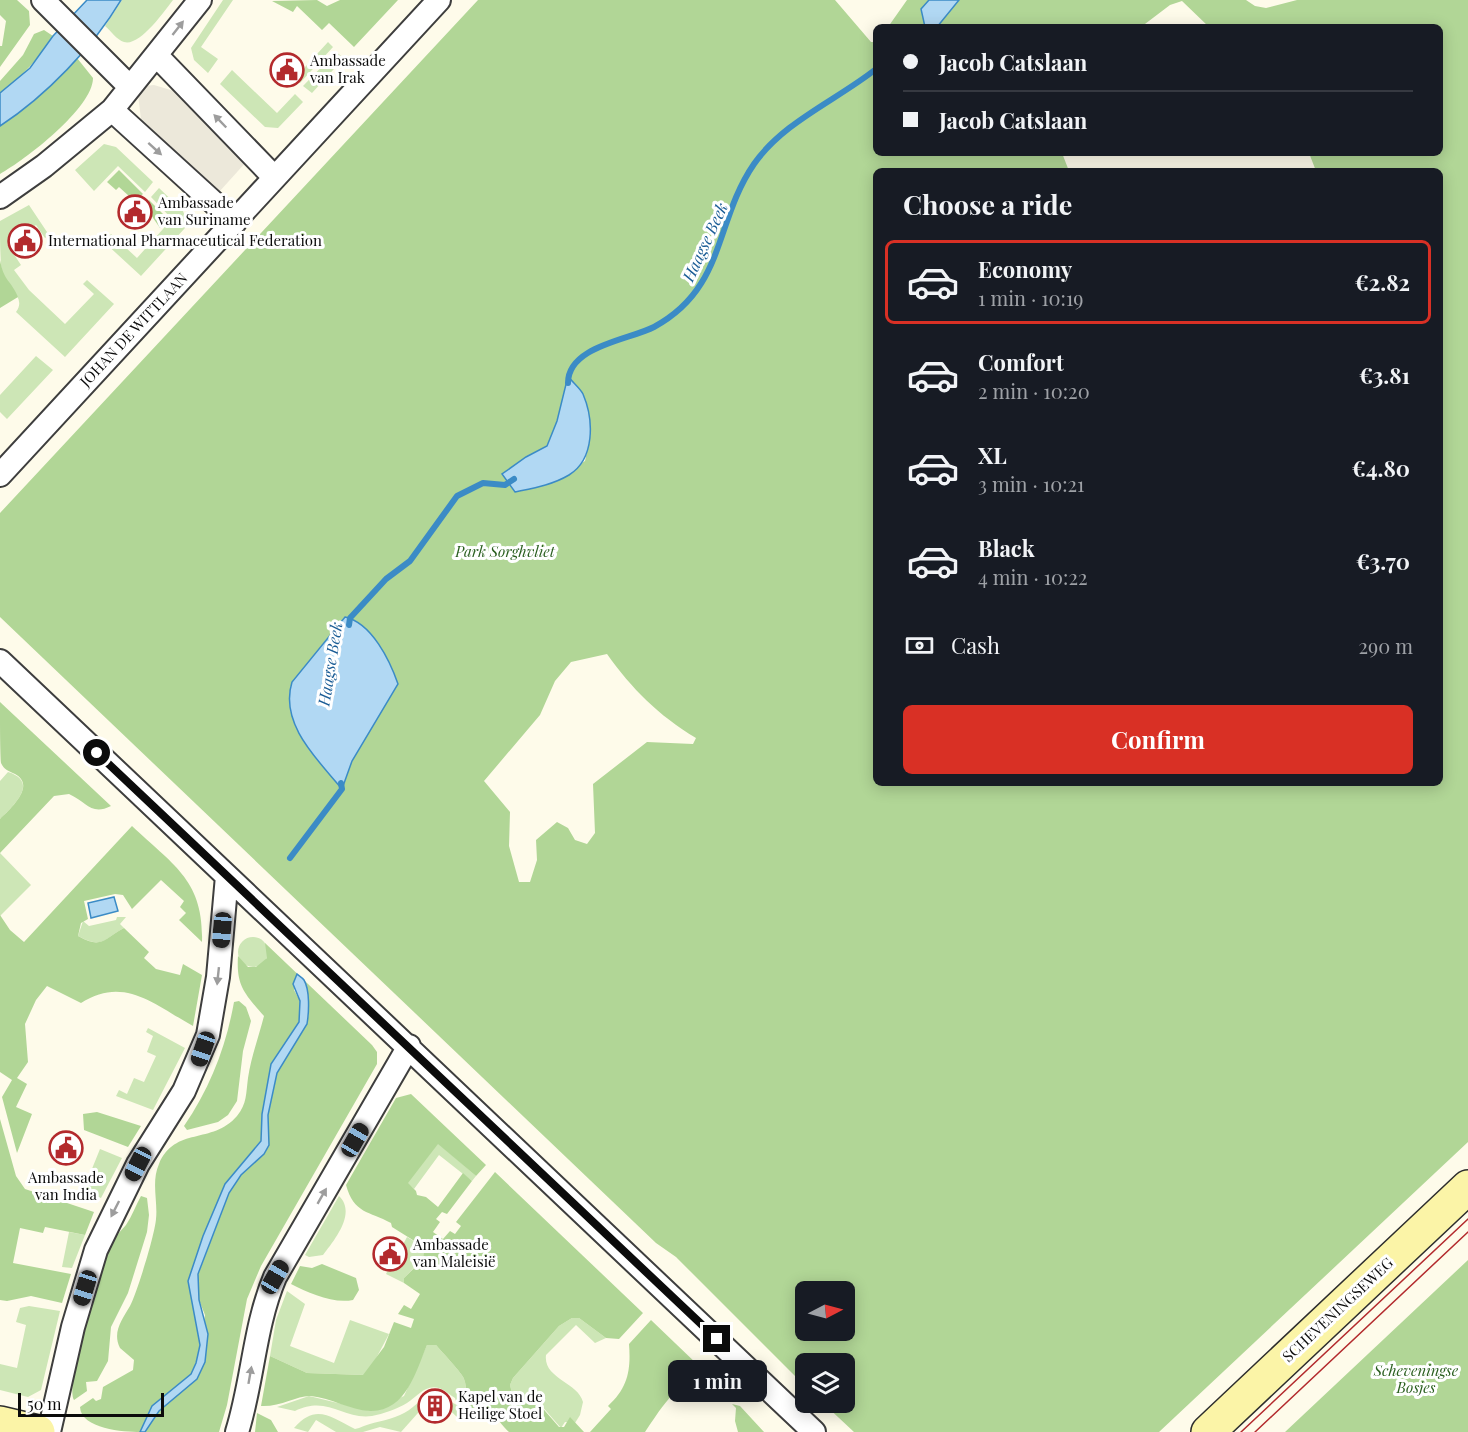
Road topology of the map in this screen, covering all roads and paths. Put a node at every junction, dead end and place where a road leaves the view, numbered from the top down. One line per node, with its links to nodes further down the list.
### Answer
1 (43, 0): 5 (street)
2 (200, 0): 4 (street, one-way to 2)
3 (439, 0): 7 (street, JOHAN DE WITTLAAN)
4 (157, 56): 5 (street); 7 (street, one-way to 4)
5 (130, 87): 6 (street)
6 (112, 110): 8 (street); 9 (street, one-way to 9)
7 (274, 177): 9 (street, JOHAN DE WITTLAAN)
8 (0, 197)
9 (235, 222): 10 (street, JOHAN DE WITTLAAN)
10 (0, 475)
11 (0, 661): 12 (street)
12 (227, 876): 13 (street); 17 (street, one-way to 17)
13 (409, 1046): 18 (street, one-way to 13); 19 (street)
14 (1468, 1187): 20 (street, SCHEVENINGSEWEG)
15 (0, 1423): 16 (street)
16 (38, 1432)
17 (49, 1432)
18 (237, 1432)
19 (814, 1432)
20 (1208, 1432)

